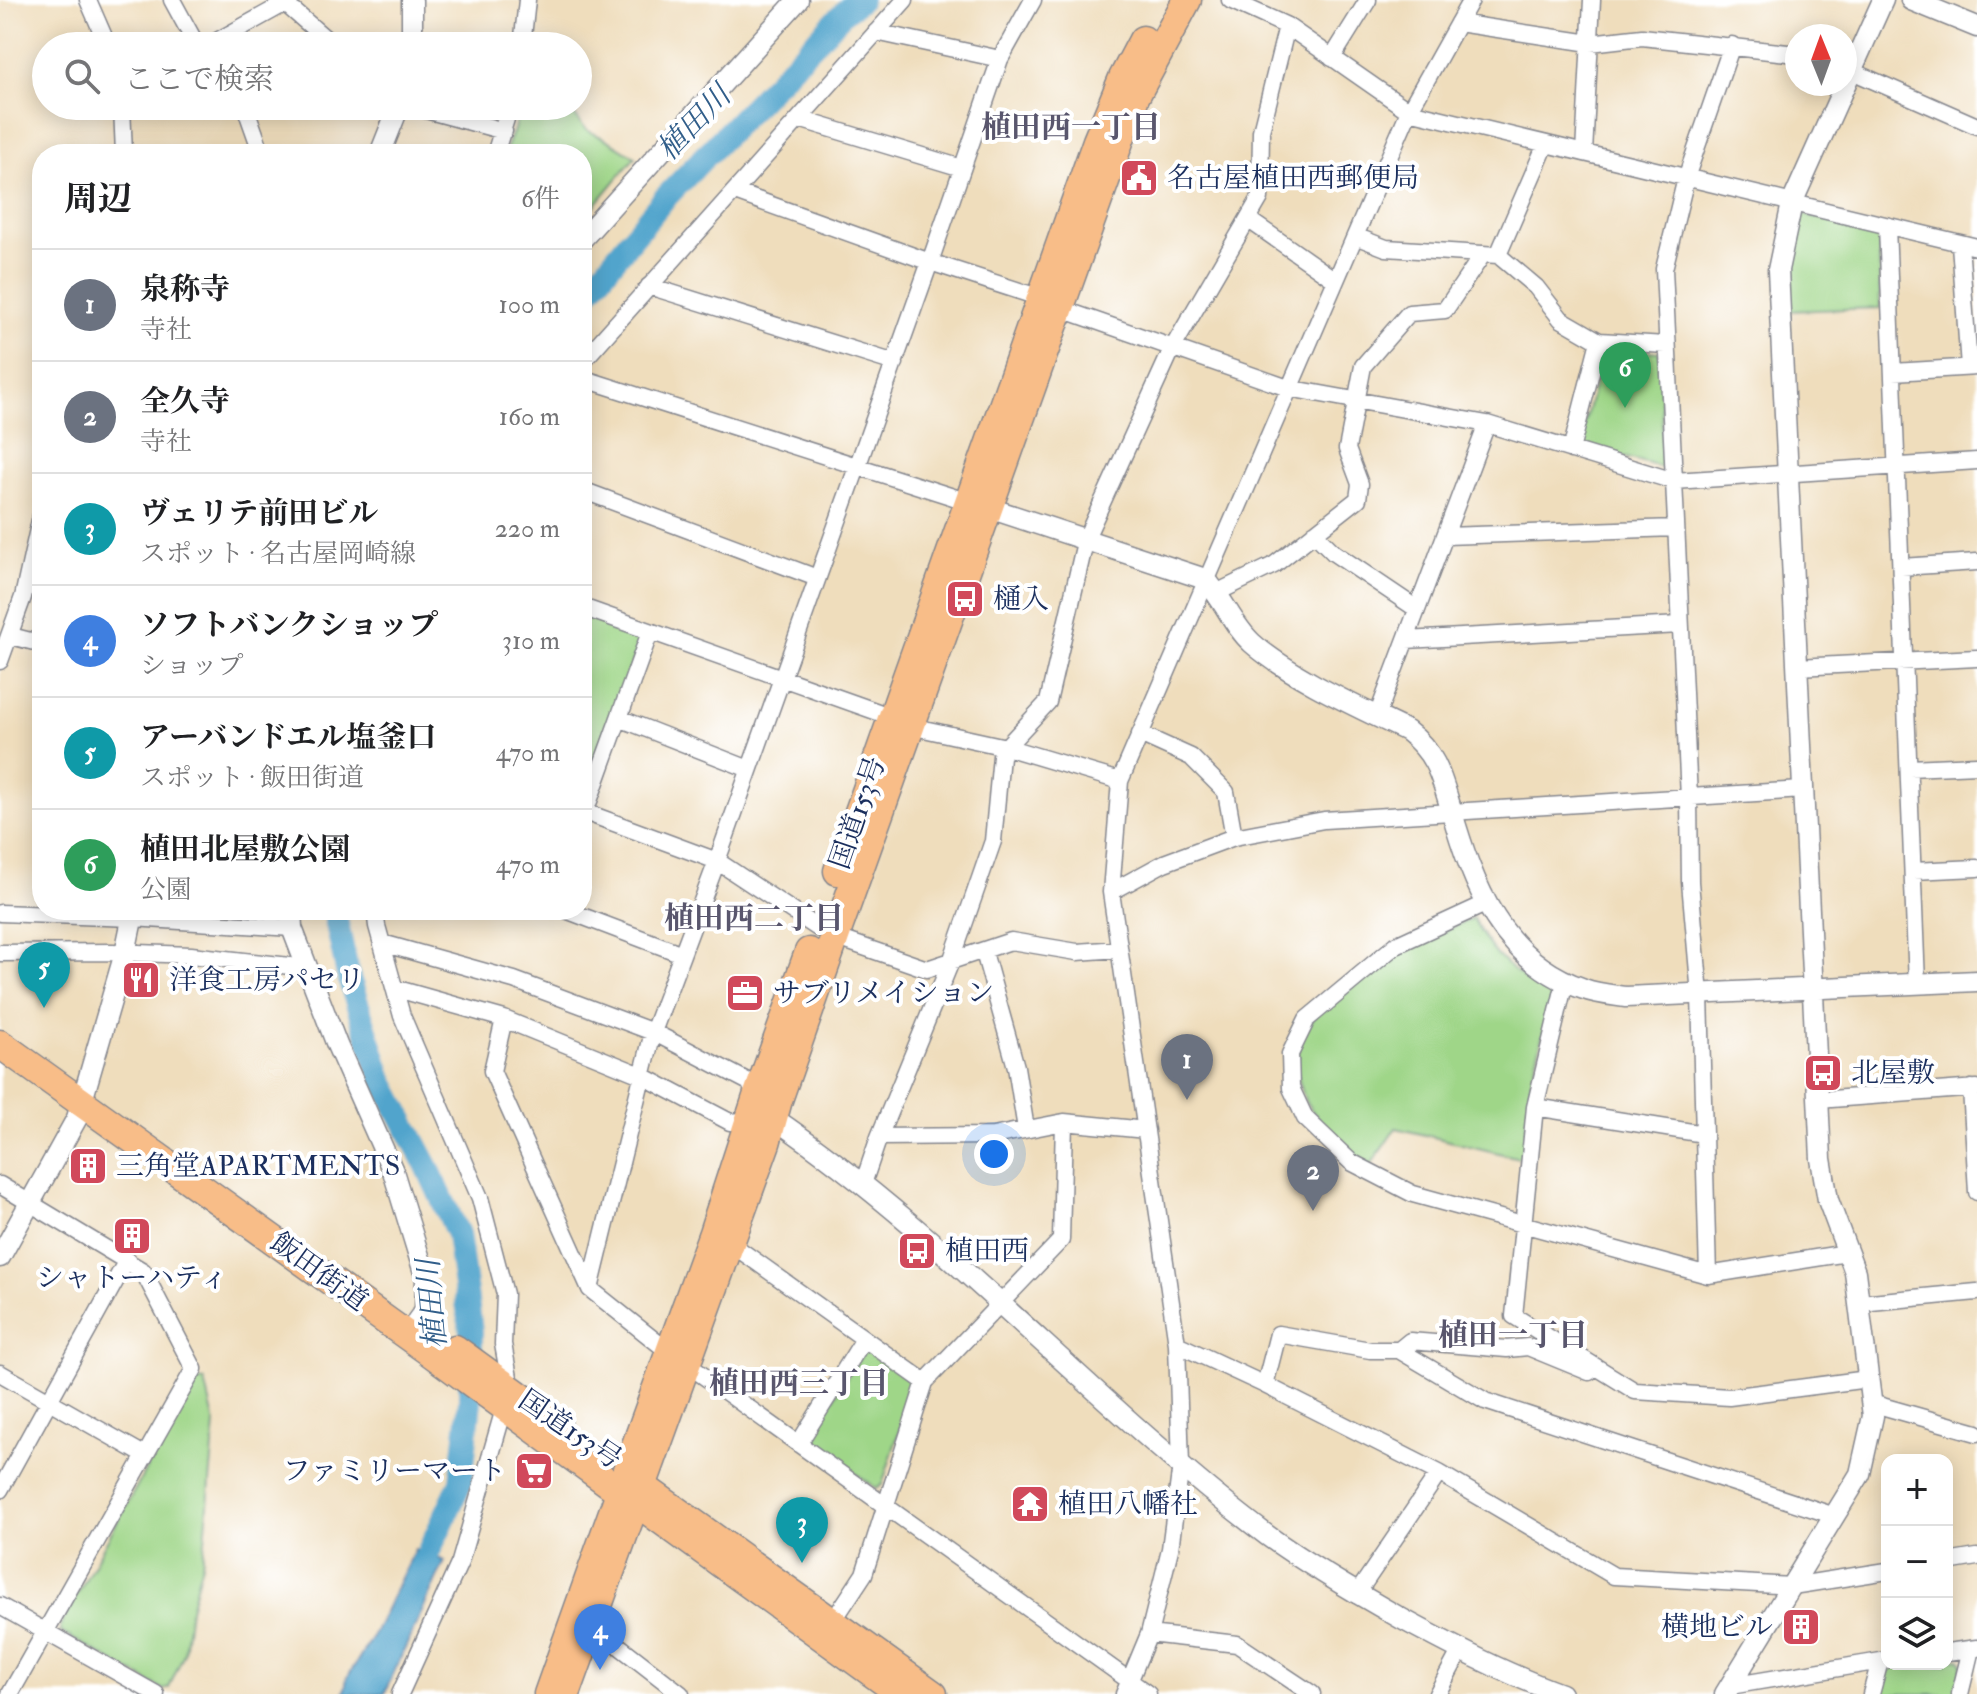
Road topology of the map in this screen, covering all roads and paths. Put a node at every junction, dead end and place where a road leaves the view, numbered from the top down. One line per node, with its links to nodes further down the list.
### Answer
1 (88, 0): 20 (street)
2 (172, 0): 21 (street)
3 (412, 0): 24 (street)
4 (527, 0): 25 (street)
5 (798, 0): 56 (street)
6 (905, 0): 26 (street)
7 (1033, 0): 32 (street)
8 (1165, 0): 63 (highway, 国道153号)
9 (1187, 0): 63 (highway, 国道153号)
10 (1230, 0): 18 (street)
11 (1368, 0): 31 (street)
12 (1471, 0): 17 (street)
13 (1592, 0): 27 (street)
14 (1883, 0): 30 (street)
15 (1911, 0): 19 (street)
16 (286, 1): 22 (street); 23 (street)
17 (1458, 23): 27 (street); 35 (street)
18 (1287, 26): 31 (street); 54 (street)
19 (1977, 27)
20 (102, 32)
21 (189, 32)
22 (232, 32)
23 (319, 32)
24 (412, 32)
25 (524, 32)
26 (876, 32): 32 (street); 36 (street)
27 (1590, 43): 28 (street); 49 (street)
28 (1732, 45): 29 (street); 51 (street)
29 (1785, 52)
30 (1857, 52)
31 (1332, 58): 35 (street)
32 (1000, 59): 50 (street)
33 (1857, 74): 42 (street)
34 (1837, 96): 53 (street)
35 (1409, 111): 48 (street); 57 (street)
36 (799, 119): 50 (street); 52 (street)
37 (123, 120): 44 (street)
38 (250, 120): 45 (street)
39 (393, 120): 46 (street)
40 (463, 120): 43 (street)
41 (507, 120): 43 (street)
42 (1977, 126)
43 (504, 131): 47 (street)
44 (124, 144)
45 (258, 144)
46 (384, 144)
47 (499, 144)
48 (1546, 144): 49 (street); 59 (street)
49 (1584, 153): 51 (street)
50 (962, 168): 60 (street)
51 (1686, 178): 53 (street); 65 (street)
52 (735, 192): 60 (street); 62 (street)
53 (1792, 203): 55 (street); 79 (street)
54 (1249, 220): 61 (street); 66 (street)
55 (1887, 226): 58 (street); 70 (street)
56 (592, 228)
57 (1355, 236): 59 (street); 61 (street)
58 (1968, 246): 69 (street)
59 (1491, 254): 64 (street); 73 (street)
60 (930, 262): 63 (street); 68 (street)
61 (1335, 280): 72 (street)
62 (649, 286): 67 (street); 68 (street)
63 (1050, 303): 66 (street); 82 (highway, 国道153号)
64 (1599, 341): 65 (street); 75 (street)
65 (1666, 345): 80 (street)
66 (1172, 349): 72 (street); 86 (street)
67 (592, 351)
68 (895, 363): 77 (street)
69 (1973, 367): 70 (street)
70 (1893, 372): 78 (street)
71 (592, 381): 77 (street)
72 (1288, 388): 73 (street); 91 (street)
73 (1356, 400): 74 (street); 84 (street)
74 (1487, 424): 75 (street); 85 (street)
75 (1571, 450): 80 (street)
76 (1977, 461): 78 (street)
77 (858, 466): 82 (street); 90 (street)
78 (1897, 467): 79 (street); 89 (street)
79 (1787, 474): 80 (street); 102 (street)
80 (1674, 481): 83 (street)
81 (592, 494): 90 (street)
82 (979, 505): 86 (street); 106 (highway, 国道153号)
83 (1676, 528): 85 (street); 94 (street)
84 (1314, 533): 91 (street); 92 (street)
85 (1445, 536): 92 (street)
86 (1086, 538): 91 (street); 108 (street)
87 (32, 556): 96 (street)
88 (1977, 562): 89 (street)
89 (1901, 567): 101 (street)
90 (817, 578): 103 (street)
91 (1211, 586): 104 (street); 107 (street)
92 (1417, 609): 97 (street)
93 (592, 611): 95 (street)
94 (1680, 625): 97 (street); 115 (street)
95 (650, 632): 103 (street); 105 (street)
96 (11, 636): 98 (street); 100 (street)
97 (1406, 640): 104 (street)
98 (32, 641)
99 (1977, 658): 101 (street)
100 (0, 661)
101 (1904, 662): 102 (street); 110 (street)
102 (1797, 667): 114 (street)
103 (781, 677): 106 (street); 111 (street)
104 (1377, 716): 116 (street)
105 (619, 718): 111 (street); 113 (street)
106 (901, 722): 108 (street); 130 (highway, 国道153号)
107 (1140, 734): 112 (street); 118 (street)
108 (1006, 747): 112 (street); 137 (street)
109 (1977, 765): 110 (street)
110 (1909, 768): 121 (street)
111 (749, 769): 119 (street)
112 (1120, 781): 122 (street)
113 (592, 788)
114 (1803, 790): 115 (street); 143 (street)
115 (1689, 798): 116 (street); 144 (street)
116 (1451, 811): 118 (street); 123 (street)
117 (592, 814): 119 (street)
118 (1234, 837): 122 (street)
119 (717, 861): 130 (street); 136 (street)
120 (1977, 868): 121 (street)
121 (1913, 871): 141 (street)
122 (1111, 892): 132 (street)
123 (1485, 904): 140 (street); 164 (street)
124 (32, 912): 125 (street)
125 (0, 913)
126 (132, 920): 135 (street)
127 (291, 920): 138 (street)
128 (377, 920): 131 (street)
129 (592, 920): 136 (street)
130 (826, 933): 137 (street); 154 (highway, 国道153号)
131 (382, 943): 142 (street); 147 (street)
132 (1119, 949): 133 (street); 157 (street)
133 (984, 952): 137 (street); 156 (street)
134 (0, 953): 135 (street)
135 (125, 953): 138 (street); 151 (street)
136 (682, 954): 147 (street)
137 (952, 959): 159 (street)
138 (308, 968): 174 (street)
139 (1977, 981): 141 (street)
140 (1565, 982): 144 (street); 153 (street)
141 (1917, 984): 143 (street)
142 (394, 988): 145 (street); 184 (street)
143 (1814, 990): 144 (street); 152 (street)
144 (1700, 995): 158 (street)
145 (504, 1019): 149 (street); 170 (street)
146 (0, 1021): 151 (highway, 飯田街道)
147 (653, 1032): 149 (street); 154 (street)
148 (0, 1044): 151 (highway, 飯田街道)
149 (641, 1075): 154 (street); 170 (street)
150 (1974, 1088): 152 (street); 162 (street)
151 (84, 1092): 163 (street); 174 (highway, 飯田街道)
152 (1818, 1100): 166 (street)
153 (1535, 1107): 158 (street); 164 (street)
154 (760, 1112): 160 (street); 165 (highway, 国道153号); 178 (highway, 国道153号)
155 (1064, 1122): 156 (street); 157 (street); 173 (street)
156 (1026, 1129): 159 (street)
157 (1146, 1130): 176 (street)
158 (1704, 1134): 169 (street)
159 (879, 1137): 160 (street)
160 (863, 1184): 173 (street)
161 (0, 1185): 163 (street)
162 (1977, 1192)
163 (30, 1202): 167 (street); 168 (street)
164 (1523, 1224): 169 (street); 183 (street)
165 (730, 1243): 175 (street); 178 (highway, 国道153号)
166 (1847, 1253): 169 (street); 172 (street)
167 (0, 1257)
168 (127, 1260): 185 (street); 189 (street)
169 (1708, 1275)
170 (590, 1289): 178 (street)
171 (1977, 1292): 172 (street)
172 (1860, 1303): 180 (street)
173 (1001, 1305): 181 (street); 190 (street)
174 (426, 1335): 184 (highway, 飯田街道)
175 (864, 1339): 181 (street); 188 (street)
176 (1177, 1344): 182 (street); 190 (street)
177 (1399, 1350): 182 (street); 183 (street); 195 (street)
178 (678, 1358): 188 (street); 192 (highway, 国道153号)
179 (0, 1373): 185 (street)
180 (1868, 1379): 183 (street); 186 (street)
181 (925, 1382): 194 (street)
182 (1265, 1385): 191 (street)
183 (1635, 1391)
184 (498, 1392): 192 (highway, 飯田街道); 215 (street)
185 (49, 1401): 189 (street); 193 (street)
186 (1871, 1403): 187 (street); 195 (street)
187 (1977, 1433)
188 (799, 1443): 194 (street)
189 (144, 1455): 204 (street)
190 (1181, 1465): 200 (street); 205 (street)
191 (1439, 1473): 199 (street); 200 (street)
192 (631, 1488): 202 (main road); 203 (main road); 216 (main road); 219 (main road)
193 (0, 1490)
194 (885, 1503): 202 (street); 211 (street)
195 (1835, 1516): 199 (street)
196 (1977, 1557): 197 (street)
197 (1953, 1561)
198 (1881, 1572): 199 (street)
199 (1792, 1586): 212 (street)
200 (1356, 1595): 207 (street)
201 (0, 1606): 204 (street)
202 (833, 1621): 220 (main road)
203 (592, 1625): 217 (main road); 218 (street)
204 (45, 1633): 213 (street); 214 (street)
205 (1149, 1634): 211 (street); 222 (street)
206 (1974, 1648): 208 (street); 226 (street)
207 (1460, 1651): 223 (street); 224 (street)
208 (1953, 1651)
209 (1881, 1660): 212 (street)
210 (1881, 1666): 225 (street)
211 (1126, 1687): 221 (street)
212 (1728, 1690)
213 (10, 1694)
214 (156, 1694)
215 (400, 1694)
216 (547, 1694)
217 (567, 1694)
218 (681, 1694)
219 (900, 1694)
220 (934, 1694)
221 (1148, 1694)
222 (1312, 1694)
223 (1437, 1694)
224 (1561, 1694)
225 (1871, 1694)
226 (1960, 1694)

